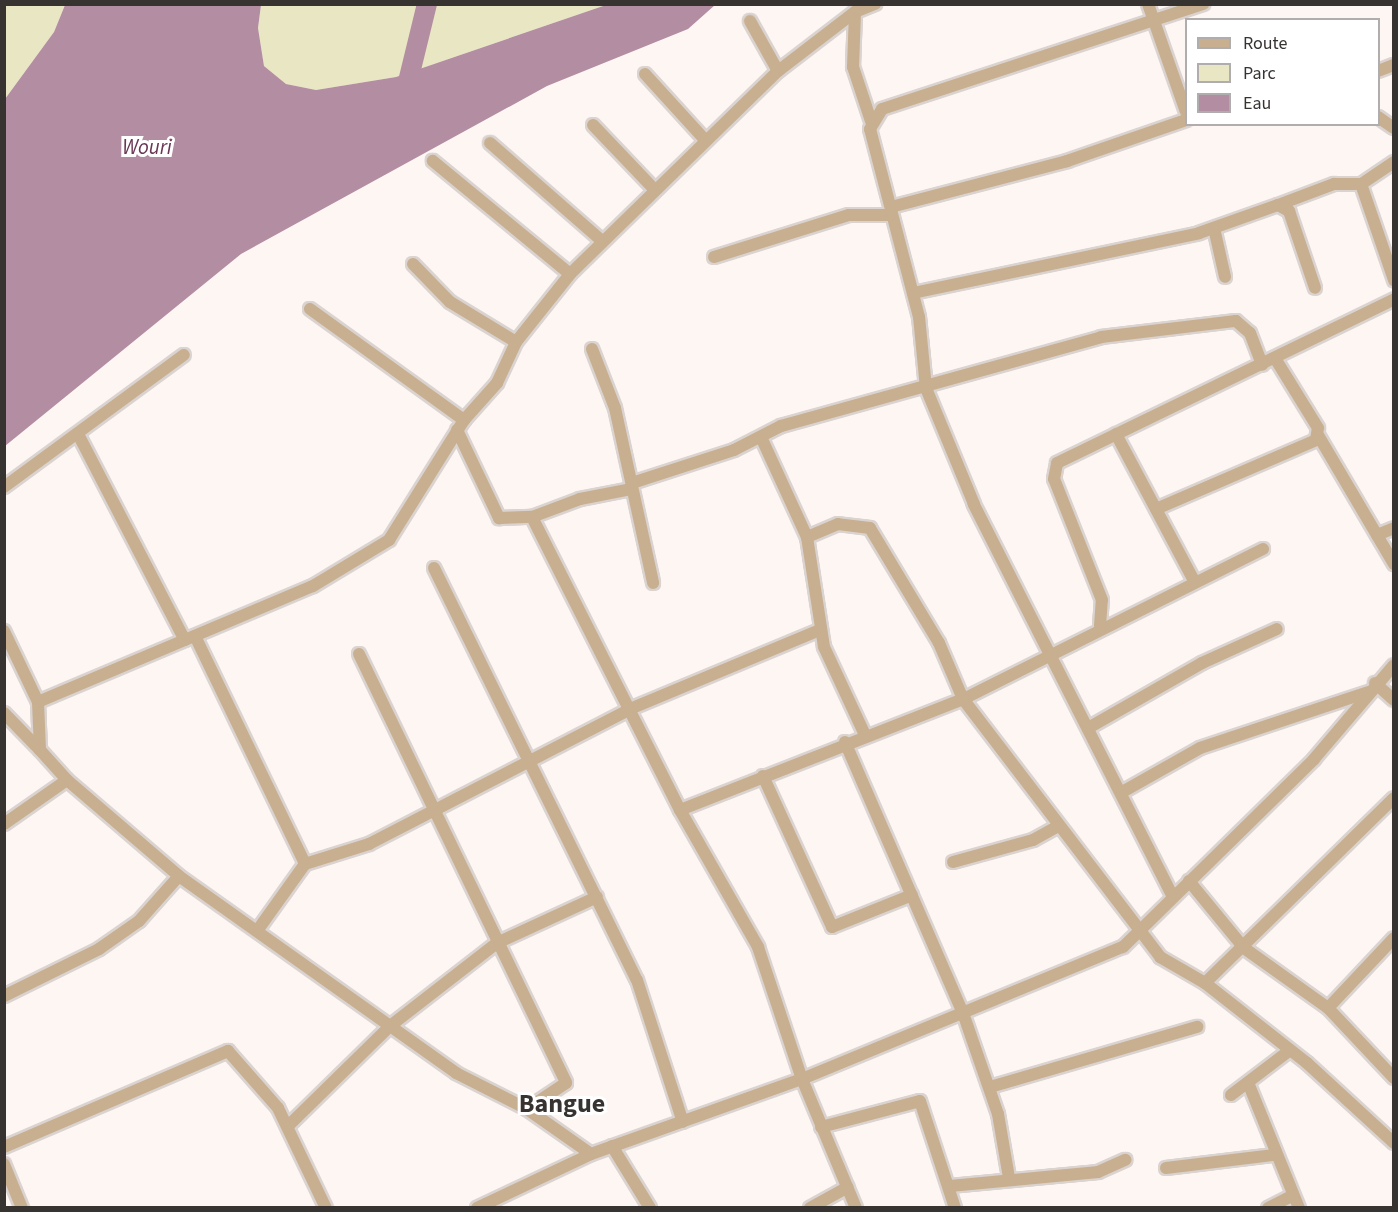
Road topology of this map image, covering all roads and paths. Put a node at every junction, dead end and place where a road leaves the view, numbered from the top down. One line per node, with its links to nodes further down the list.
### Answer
1 (876, 4): 4 (street)
2 (1148, 4): 5 (street)
3 (1203, 4): 5 (street)
4 (855, 12): 7 (street); 12 (street)
5 (1152, 19): 9 (street); 12 (street)
6 (750, 21): 7 (street)
7 (778, 71): 15 (street)
8 (645, 74): 15 (street)
9 (1185, 109)
10 (1380, 118): 14 (street)
11 (1185, 120): 22 (street)
12 (871, 121): 22 (street)
13 (593, 125): 20 (street)
14 (1394, 128)
15 (705, 140): 20 (street)
16 (490, 143): 24 (street)
17 (433, 161): 27 (street)
18 (1394, 162): 19 (street)
19 (1361, 184): 21 (street); 29 (street)
20 (655, 190): 24 (street)
21 (1278, 205): 23 (street); 30 (street)
22 (892, 211): 25 (street); 31 (street)
23 (1214, 228): 28 (street); 31 (street)
24 (602, 241): 27 (street)
25 (714, 257)
26 (413, 264): 34 (street)
27 (570, 274): 34 (street)
28 (1225, 278)
29 (1394, 280)
30 (1315, 288)
31 (913, 293): 39 (street)
32 (1394, 299): 37 (street)
33 (310, 309): 40 (street)
34 (516, 342): 40 (street)
35 (592, 349): 45 (street)
36 (184, 355): 41 (street)
37 (1275, 358): 38 (street); 43 (street)
38 (1262, 365): 39 (street); 42 (street)
39 (926, 388): 44 (street); 63 (street)
40 (461, 425): 48 (street); 61 (street)
41 (78, 434): 46 (street); 61 (street)
42 (1116, 434): 47 (street); 57 (street)
43 (1318, 435): 47 (street); 50 (street)
44 (761, 437): 45 (street); 51 (street)
45 (632, 486): 48 (street); 56 (street)
46 (4, 487)
47 (1156, 509): 55 (street)
48 (532, 517): 69 (street)
49 (1394, 528): 50 (street)
50 (1377, 535): 53 (street)
51 (807, 537): 59 (street); 66 (street)
52 (1263, 549): 55 (street)
53 (1394, 564)
54 (434, 568): 75 (street)
55 (1194, 581): 57 (street)
56 (653, 583)
57 (1100, 626): 63 (street)
58 (1277, 629): 71 (street)
59 (820, 630): 69 (street); 72 (street)
60 (4, 631): 68 (street)
61 (190, 638): 68 (street); 85 (street)
62 (359, 654): 80 (street)
63 (1052, 654): 66 (street); 71 (street)
64 (1394, 665): 65 (street)
65 (1371, 688): 67 (street); 78 (street); 87 (street)
66 (963, 699): 72 (street); 83 (street)
67 (1394, 700)
68 (38, 702): 74 (street)
69 (630, 709): 75 (street); 81 (street)
70 (4, 713): 74 (street)
71 (1090, 727): 78 (street)
72 (865, 735): 73 (street)
73 (845, 742): 76 (street); 88 (street)
74 (40, 750): 77 (street)
75 (531, 761): 80 (street); 89 (street)
76 (763, 776): 81 (street); 88 (street)
77 (67, 780): 82 (street); 86 (street)
78 (1124, 791): 90 (street)
79 (1394, 798): 95 (street)
80 (438, 809): 85 (street); 94 (street)
81 (680, 810): 104 (street)
82 (4, 824)
83 (1058, 826): 84 (street); 92 (street)
84 (953, 862)
85 (305, 864): 91 (street)
86 (179, 876): 91 (street); 97 (street)
87 (1189, 881): 90 (street); 95 (street)
88 (912, 896): 99 (street)
89 (597, 897): 94 (street); 109 (street)
90 (1173, 897): 92 (street)
91 (257, 931): 100 (street)
92 (1140, 932): 96 (street); 99 (street)
93 (1394, 938): 98 (street)
94 (497, 943): 100 (street); 108 (street)
95 (1244, 948): 96 (street); 98 (street)
96 (1205, 983): 102 (street)
97 (4, 996)
98 (1328, 1008): 103 (street)
99 (963, 1013): 104 (street); 106 (street)
100 (390, 1026): 108 (street); 110 (street)
101 (1197, 1027): 106 (street)
102 (1290, 1050): 105 (street); 112 (street)
103 (1394, 1078)
104 (802, 1079): 109 (street); 111 (street)
105 (1249, 1085): 107 (street); 116 (street)
106 (990, 1088): 120 (street)
107 (1232, 1095)
108 (527, 1109): 115 (street)
109 (683, 1122): 113 (street)
110 (288, 1126): 114 (street); 125 (street)
111 (821, 1127): 121 (street); 122 (street)
112 (1394, 1143)
113 (612, 1146): 115 (street); 127 (street)
114 (4, 1147)
115 (591, 1154): 126 (street)
116 (1274, 1155): 119 (street); 123 (street)
117 (1125, 1160): 120 (street)
118 (4, 1164): 124 (street)
119 (1166, 1168)
120 (1009, 1178): 121 (street)
121 (950, 1186): 130 (street)
122 (848, 1187): 128 (street); 129 (street)
123 (1293, 1195): 131 (street); 132 (street)
124 (22, 1208)
125 (326, 1208)
126 (477, 1208)
127 (650, 1208)
128 (810, 1208)
129 (856, 1208)
130 (955, 1208)
131 (1268, 1208)
132 (1299, 1208)

